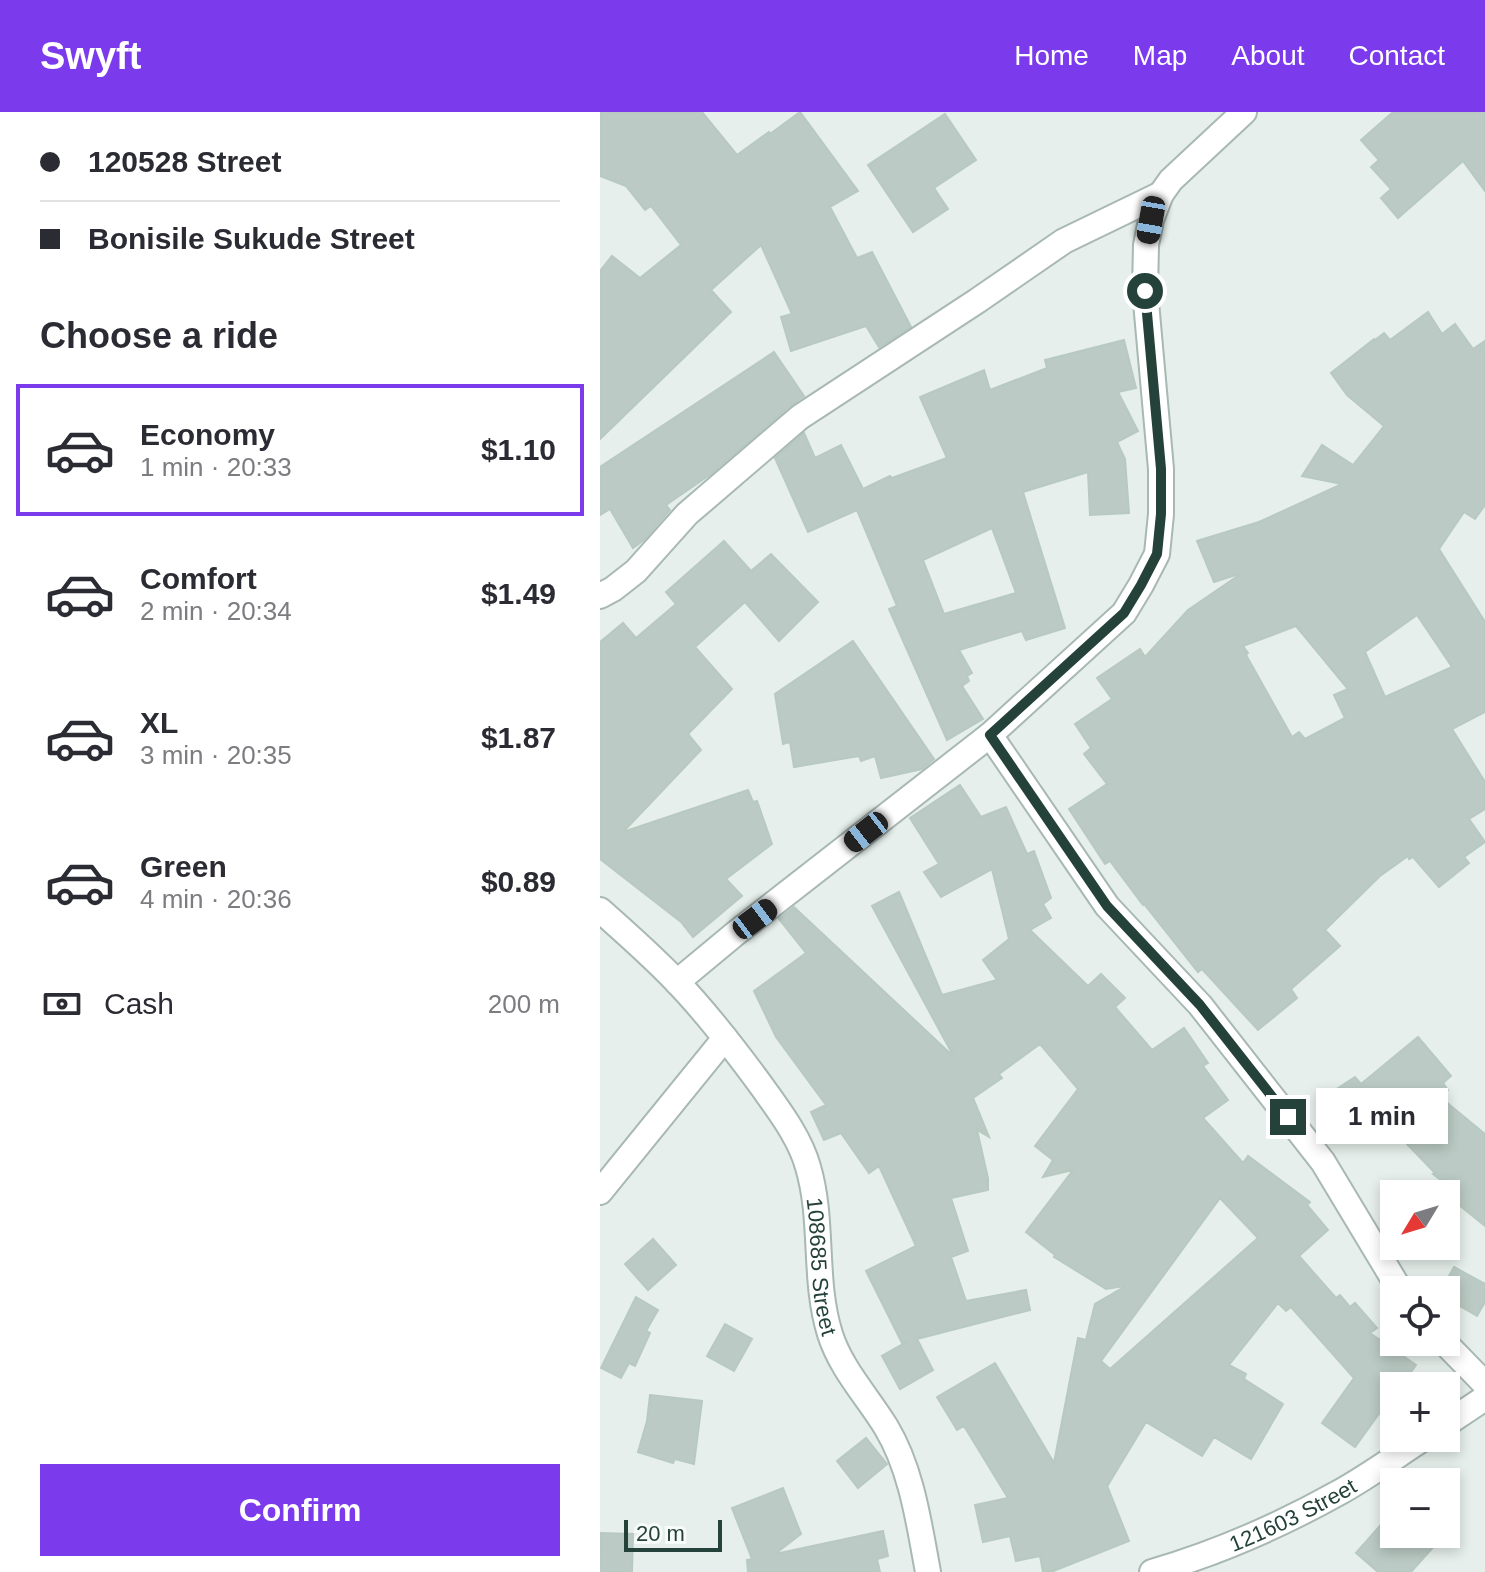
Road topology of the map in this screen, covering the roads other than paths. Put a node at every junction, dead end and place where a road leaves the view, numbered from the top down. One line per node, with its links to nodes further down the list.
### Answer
1 (1244, 112): 2 (street)
2 (1161, 194): 3 (street); 4 (street)
3 (600, 596)
4 (990, 735): 6 (street); 9 (street)
5 (600, 910): 6 (street, 108685 Street)
6 (677, 982): 7 (street, 108685 Street)
7 (725, 1038): 8 (street); 15 (street, 108685 Street)
8 (600, 1192)
9 (1392, 1276)
10 (1458, 1356): 11 (street)
11 (1485, 1384)
12 (1485, 1398): 13 (street)
13 (1460, 1415)
14 (1402, 1452): 16 (street, 121603 Street)
15 (928, 1572)
16 (1152, 1572)

